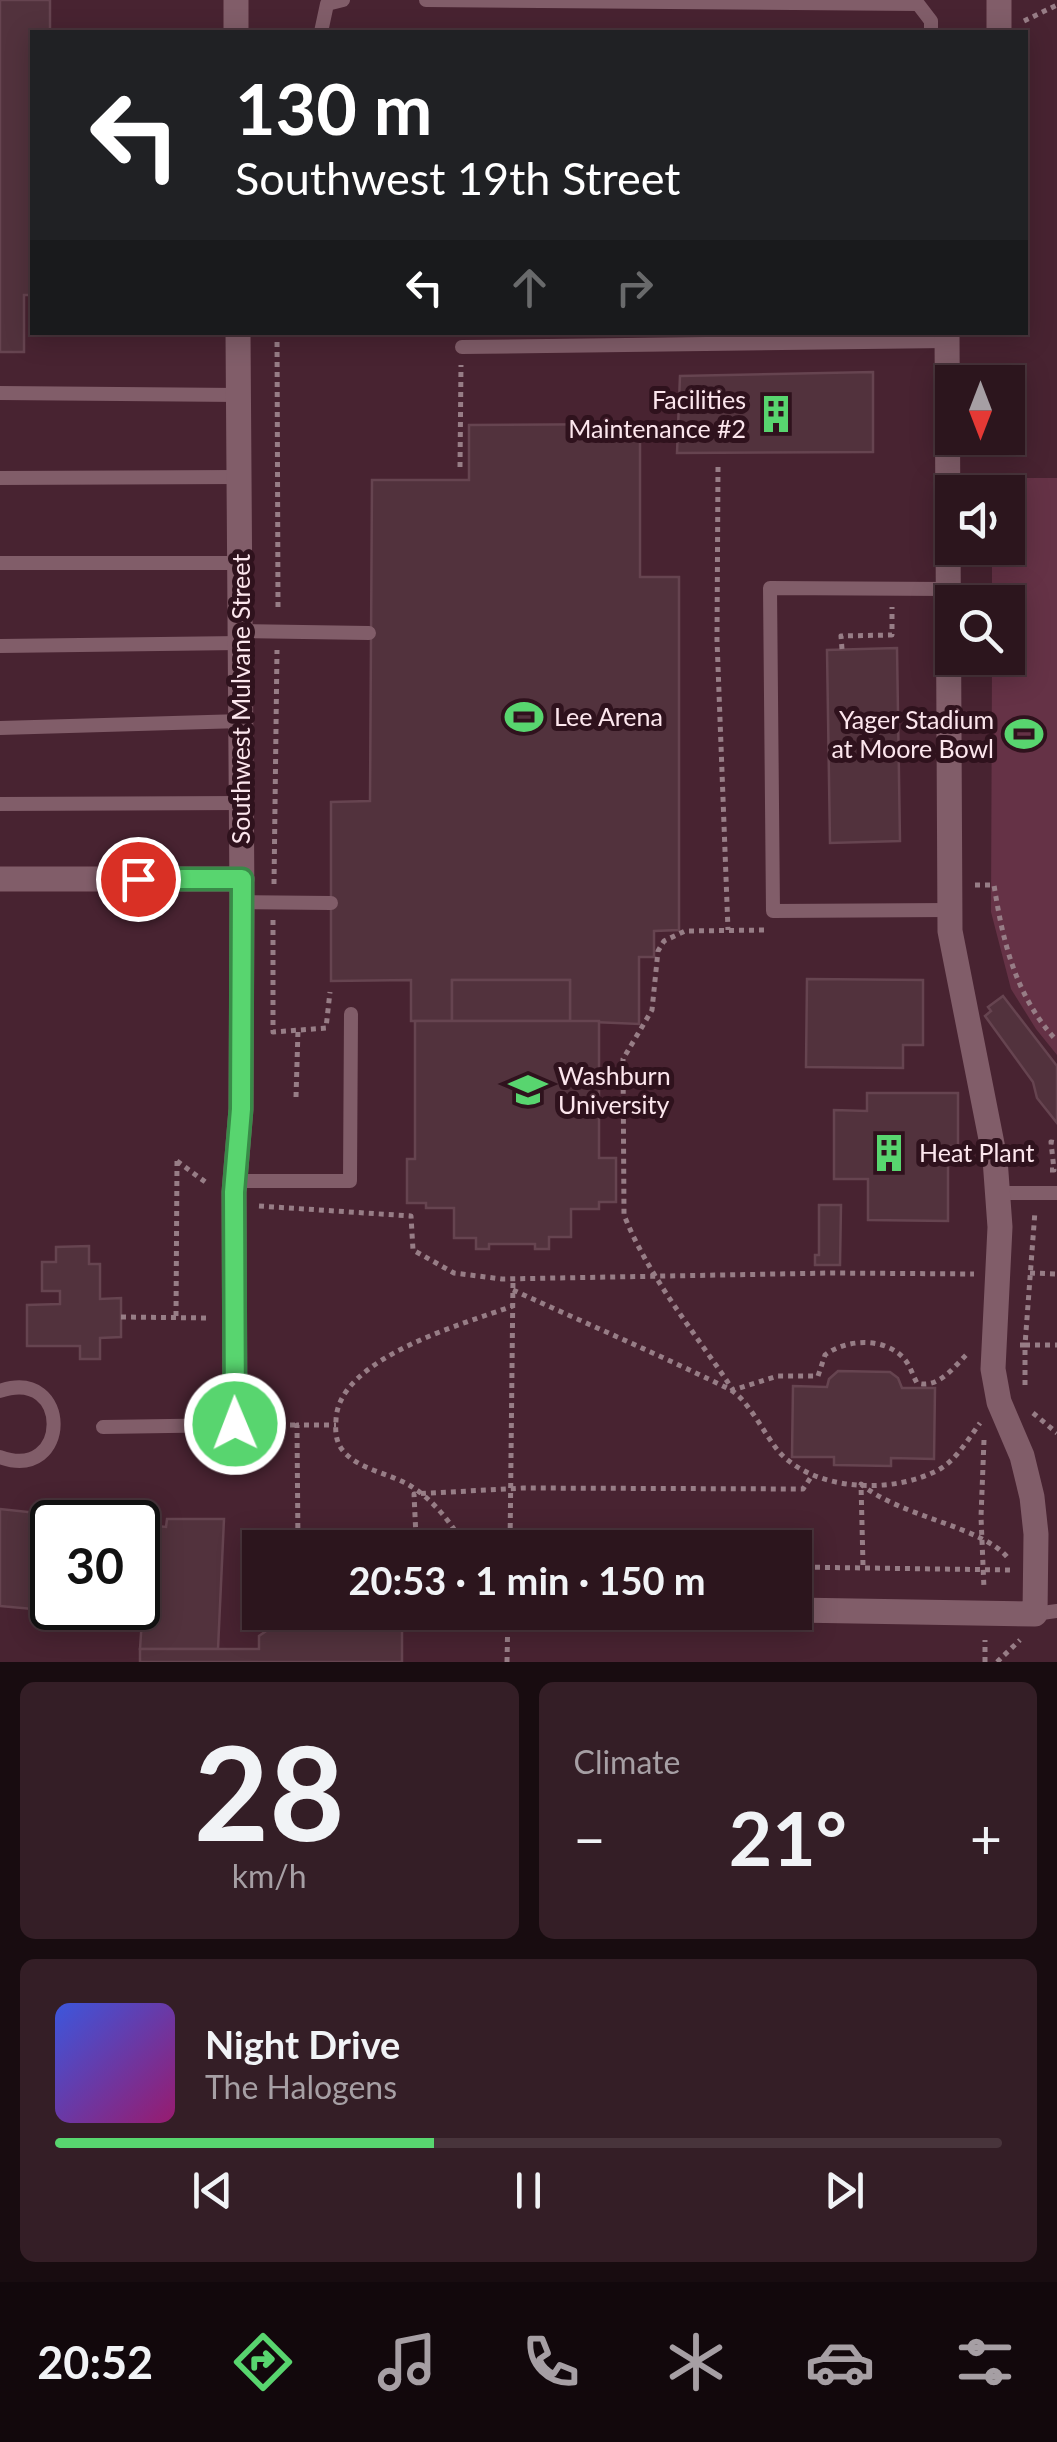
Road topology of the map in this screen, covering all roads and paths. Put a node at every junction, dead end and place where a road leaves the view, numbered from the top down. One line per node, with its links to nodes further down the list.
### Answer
1 (236, 0): 7 (street)
2 (343, 0): 8 (lane)
3 (426, 0): 9 (lane)
4 (999, 0): 10 (street)
5 (1057, 5): 6 (path)
6 (1023, 11)
7 (236, 30)
8 (322, 30)
9 (931, 30)
10 (999, 30)
11 (238, 335): 16 (street, Southwest Mulvane Street)
12 (277, 335): 26 (path)
13 (947, 337): 14 (lane); 23 (street)
14 (462, 347): 17 (path)
15 (0, 394): 16 (lane)
16 (238, 396): 19 (street, Southwest Mulvane Street)
17 (460, 467)
18 (718, 468): 42 (path)
19 (239, 477): 20 (lane); 22 (street, Southwest Mulvane Street)
20 (0, 478)
21 (0, 563): 22 (lane)
22 (240, 563): 28 (street, Southwest Mulvane Street)
23 (947, 585)
24 (935, 588): 25 (lane)
25 (892, 589): 30 (path); 41 (lane)
26 (278, 631): 27 (lane); 28 (lane); 39 (path)
27 (370, 633)
28 (240, 637): 29 (lane); 32 (street, Southwest Mulvane Street)
29 (0, 646)
30 (842, 649)
31 (948, 675): 41 (street)
32 (242, 721): 33 (lane); 34 (street, Southwest Mulvane Street)
33 (0, 728)
34 (242, 803): 35 (lane); 38 (street, Southwest Mulvane Street)
35 (0, 804)
36 (0, 879): 38 (street)
37 (989, 886): 47 (path)
38 (242, 891): 39 (lane); 49 (street, Southwest Mulvane Street)
39 (274, 903): 40 (lane); 46 (path)
40 (331, 903)
41 (949, 910): 50 (street)
42 (728, 930): 43 (path); 57 (path)
43 (764, 930)
44 (330, 992): 46 (path)
45 (352, 1014): 49 (lane)
46 (298, 1030): 48 (path)
47 (1057, 1042)
48 (296, 1098)
49 (235, 1186): 58 (path); 62 (path); 64 (street, Southwest Mulvane Street)
50 (999, 1192): 51 (lane); 54 (street)
51 (1036, 1193): 52 (lane); 55 (path)
52 (1057, 1193)
53 (975, 1258): 54 (path)
54 (986, 1273): 57 (path); 60 (path); 92 (street)
55 (1028, 1273): 56 (path); 65 (path)
56 (1057, 1274)
57 (656, 1276): 58 (path); 68 (path)
58 (513, 1279): 59 (path)
59 (513, 1290): 61 (path); 68 (path)
60 (974, 1290)
61 (513, 1306): 74 (path); 80 (path)
62 (176, 1316): 63 (path); 64 (path)
63 (120, 1317)
64 (234, 1319): 72 (street, Southwest Mulvane Street)
65 (1025, 1345): 66 (path); 70 (path)
66 (1057, 1345)
67 (975, 1366): 68 (path)
68 (733, 1390): 78 (path)
69 (0, 1391): 77 (lane)
70 (1025, 1391)
71 (1025, 1406): 76 (path)
72 (235, 1424): 73 (path); 75 (lane)
73 (297, 1424): 74 (path); 82 (path)
74 (336, 1424): 81 (path)
75 (102, 1428)
76 (1057, 1433)
77 (0, 1457)
78 (812, 1476): 79 (path); 80 (path)
79 (861, 1484): 86 (path); 86 (path); 87 (path)
80 (512, 1489): 81 (path); 85 (path)
81 (420, 1494): 83 (path); 84 (path)
82 (298, 1530)
83 (416, 1530)
84 (455, 1530)
85 (511, 1530)
86 (982, 1540): 89 (path); 89 (path)
87 (863, 1565): 88 (path); 89 (path)
88 (812, 1566)
89 (983, 1569): 91 (path)
90 (812, 1610): 91 (street)
91 (986, 1612): 92 (street); 95 (path)
92 (1046, 1613)
93 (508, 1630): 94 (path)
94 (508, 1662)
95 (985, 1662)

